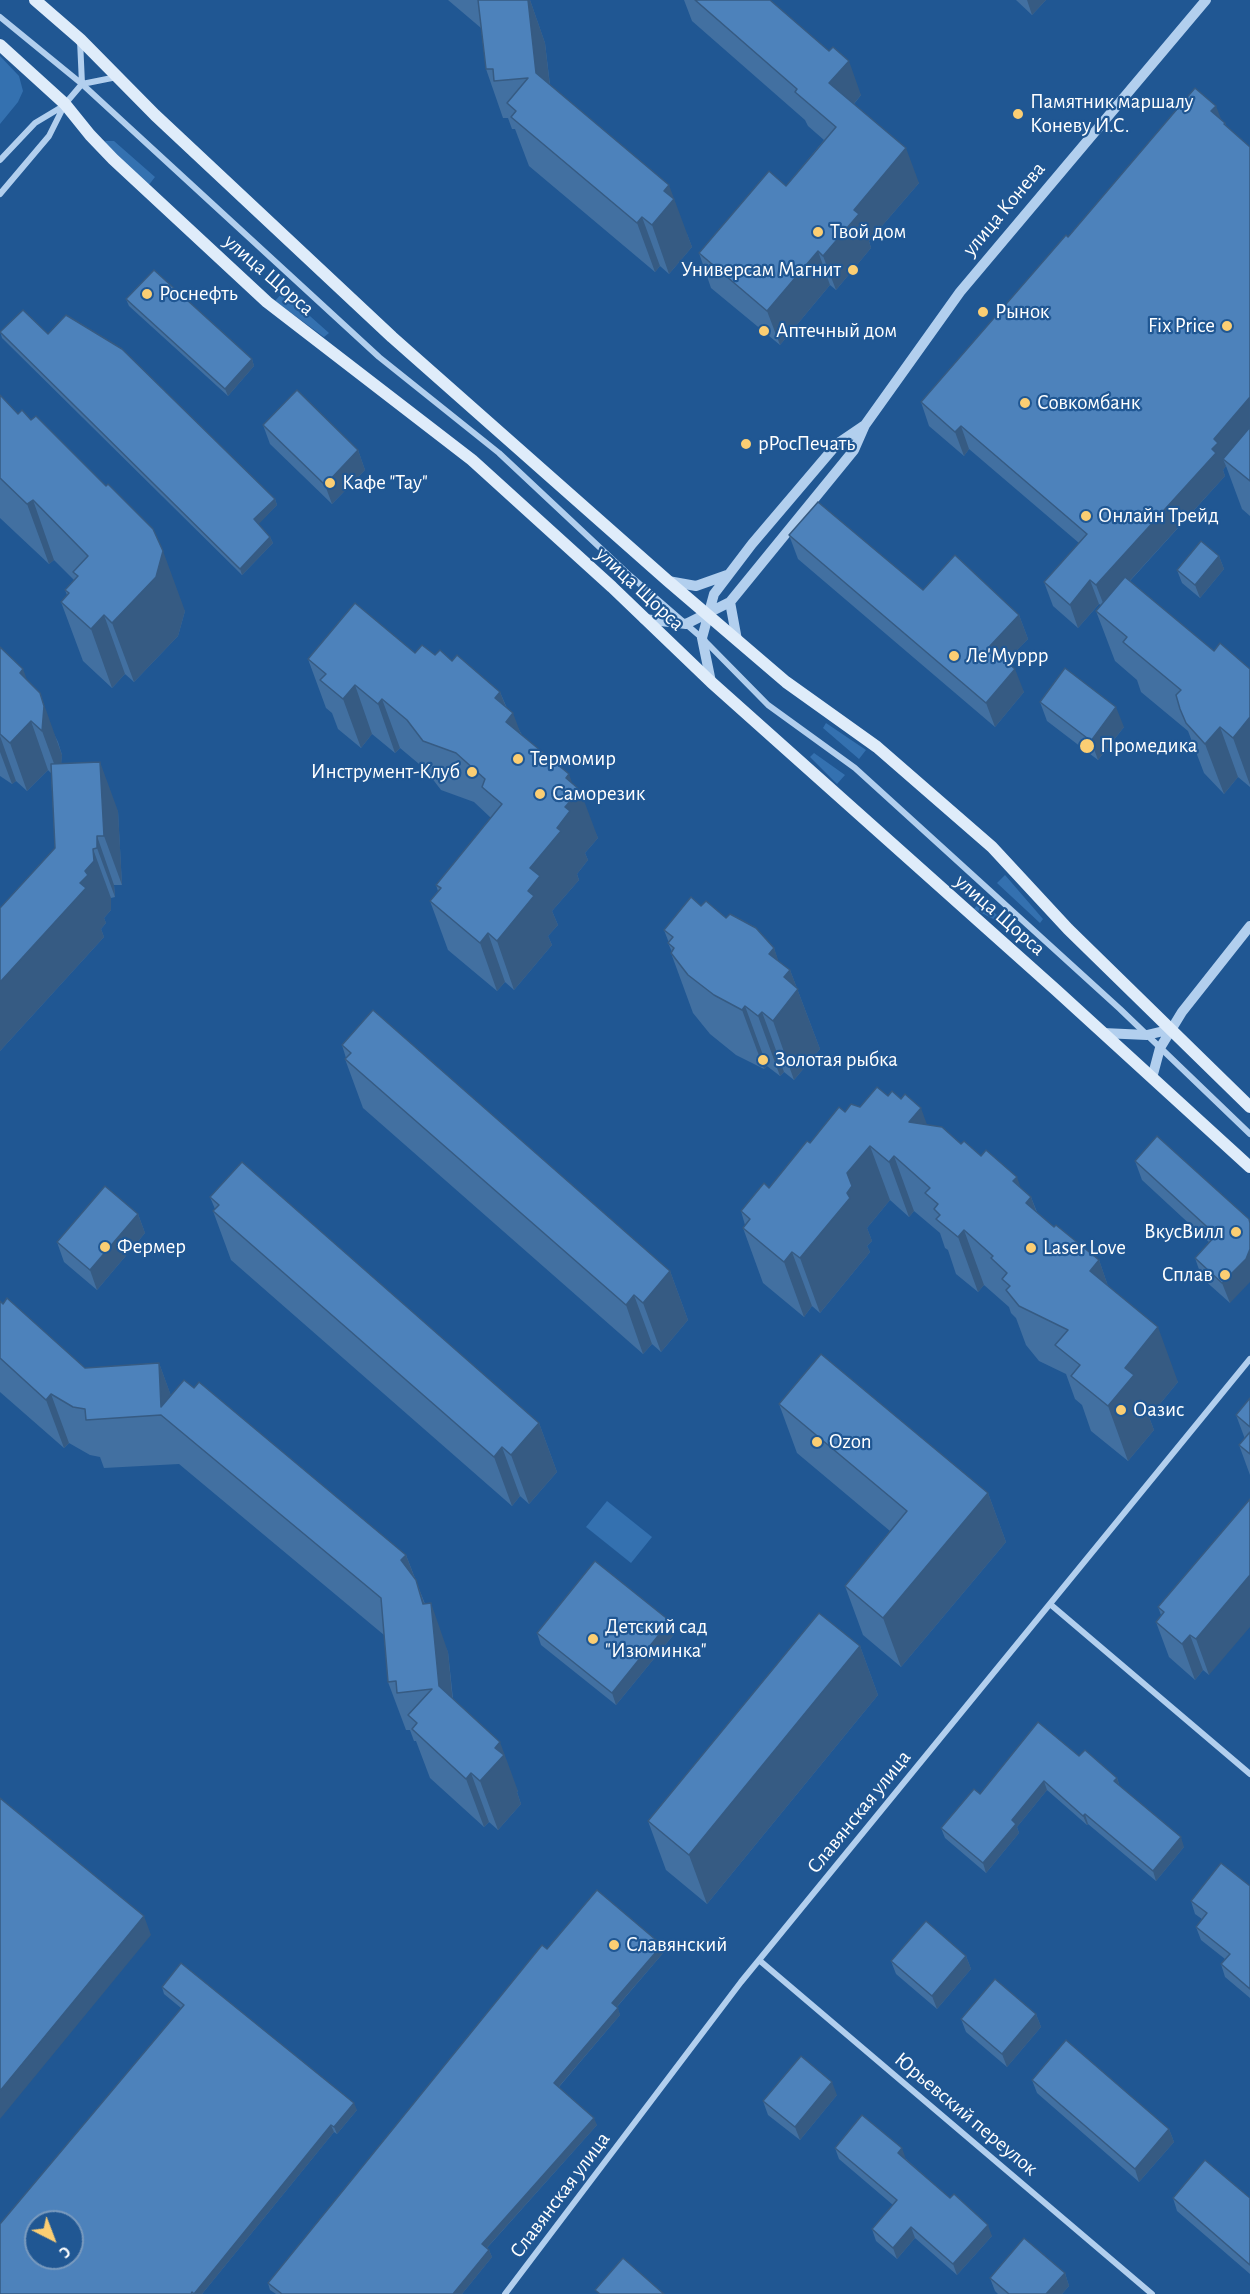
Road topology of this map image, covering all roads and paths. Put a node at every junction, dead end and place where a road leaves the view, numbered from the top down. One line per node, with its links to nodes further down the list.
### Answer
1 (34, 0): 4 (main road, улица Щорса)
2 (1206, 0): 11 (street, улица Конева)
3 (0, 17): 7 (street, улица Щорса)
4 (80, 39): 6 (main road, улица Щорса); 7 (street)
5 (0, 45): 8 (main road, улица Щорса)
6 (117, 77): 7 (street); 13 (main road, улица Щорса)
7 (82, 84): 8 (street); 17 (street, улица Щорса)
8 (65, 104): 9 (street); 10 (street); 16 (main road, улица Щорса)
9 (0, 160)
10 (0, 194)
11 (865, 424): 12 (street, улица Конева); 14 (street, улица Конева)
12 (727, 575): 13 (street); 15 (street, улица Конева)
13 (668, 581): 15 (main road, улица Щорса)
14 (730, 602): 15 (street, улица Конева); 19 (street)
15 (708, 614): 17 (street, улица Конева); 18 (street, улица Конева); 19 (main road, улица Щорса)
16 (644, 619): 17 (street); 20 (main road, улица Щорса)
17 (686, 624): 18 (street, улица Щорса)
18 (702, 638): 20 (street, улица Конева); 24 (street, улица Щорса)
19 (737, 640): 22 (main road, улица Щорса)
20 (711, 682): 23 (main road, улица Щорса)
21 (1250, 926): 22 (street)
22 (1172, 1029): 24 (street); 25 (street); 27 (main road, улица Щорса)
23 (1103, 1033): 24 (street); 26 (main road, улица Щорса)
24 (1147, 1035): 25 (street, улица Щорса)
25 (1160, 1048): 26 (street); 28 (street, улица Щорса)
26 (1152, 1078): 29 (main road, улица Щорса)
27 (1250, 1107)
28 (1250, 1134)
29 (1250, 1167)
30 (1250, 1359): 31 (street, Славянская улица)
31 (1050, 1604): 32 (street); 33 (street, Славянская улица)
32 (1250, 1773)
33 (759, 1960): 34 (street, Славянская улица); 35 (street, Юрьевский переулок)
34 (509, 2293)
35 (1152, 2294)

